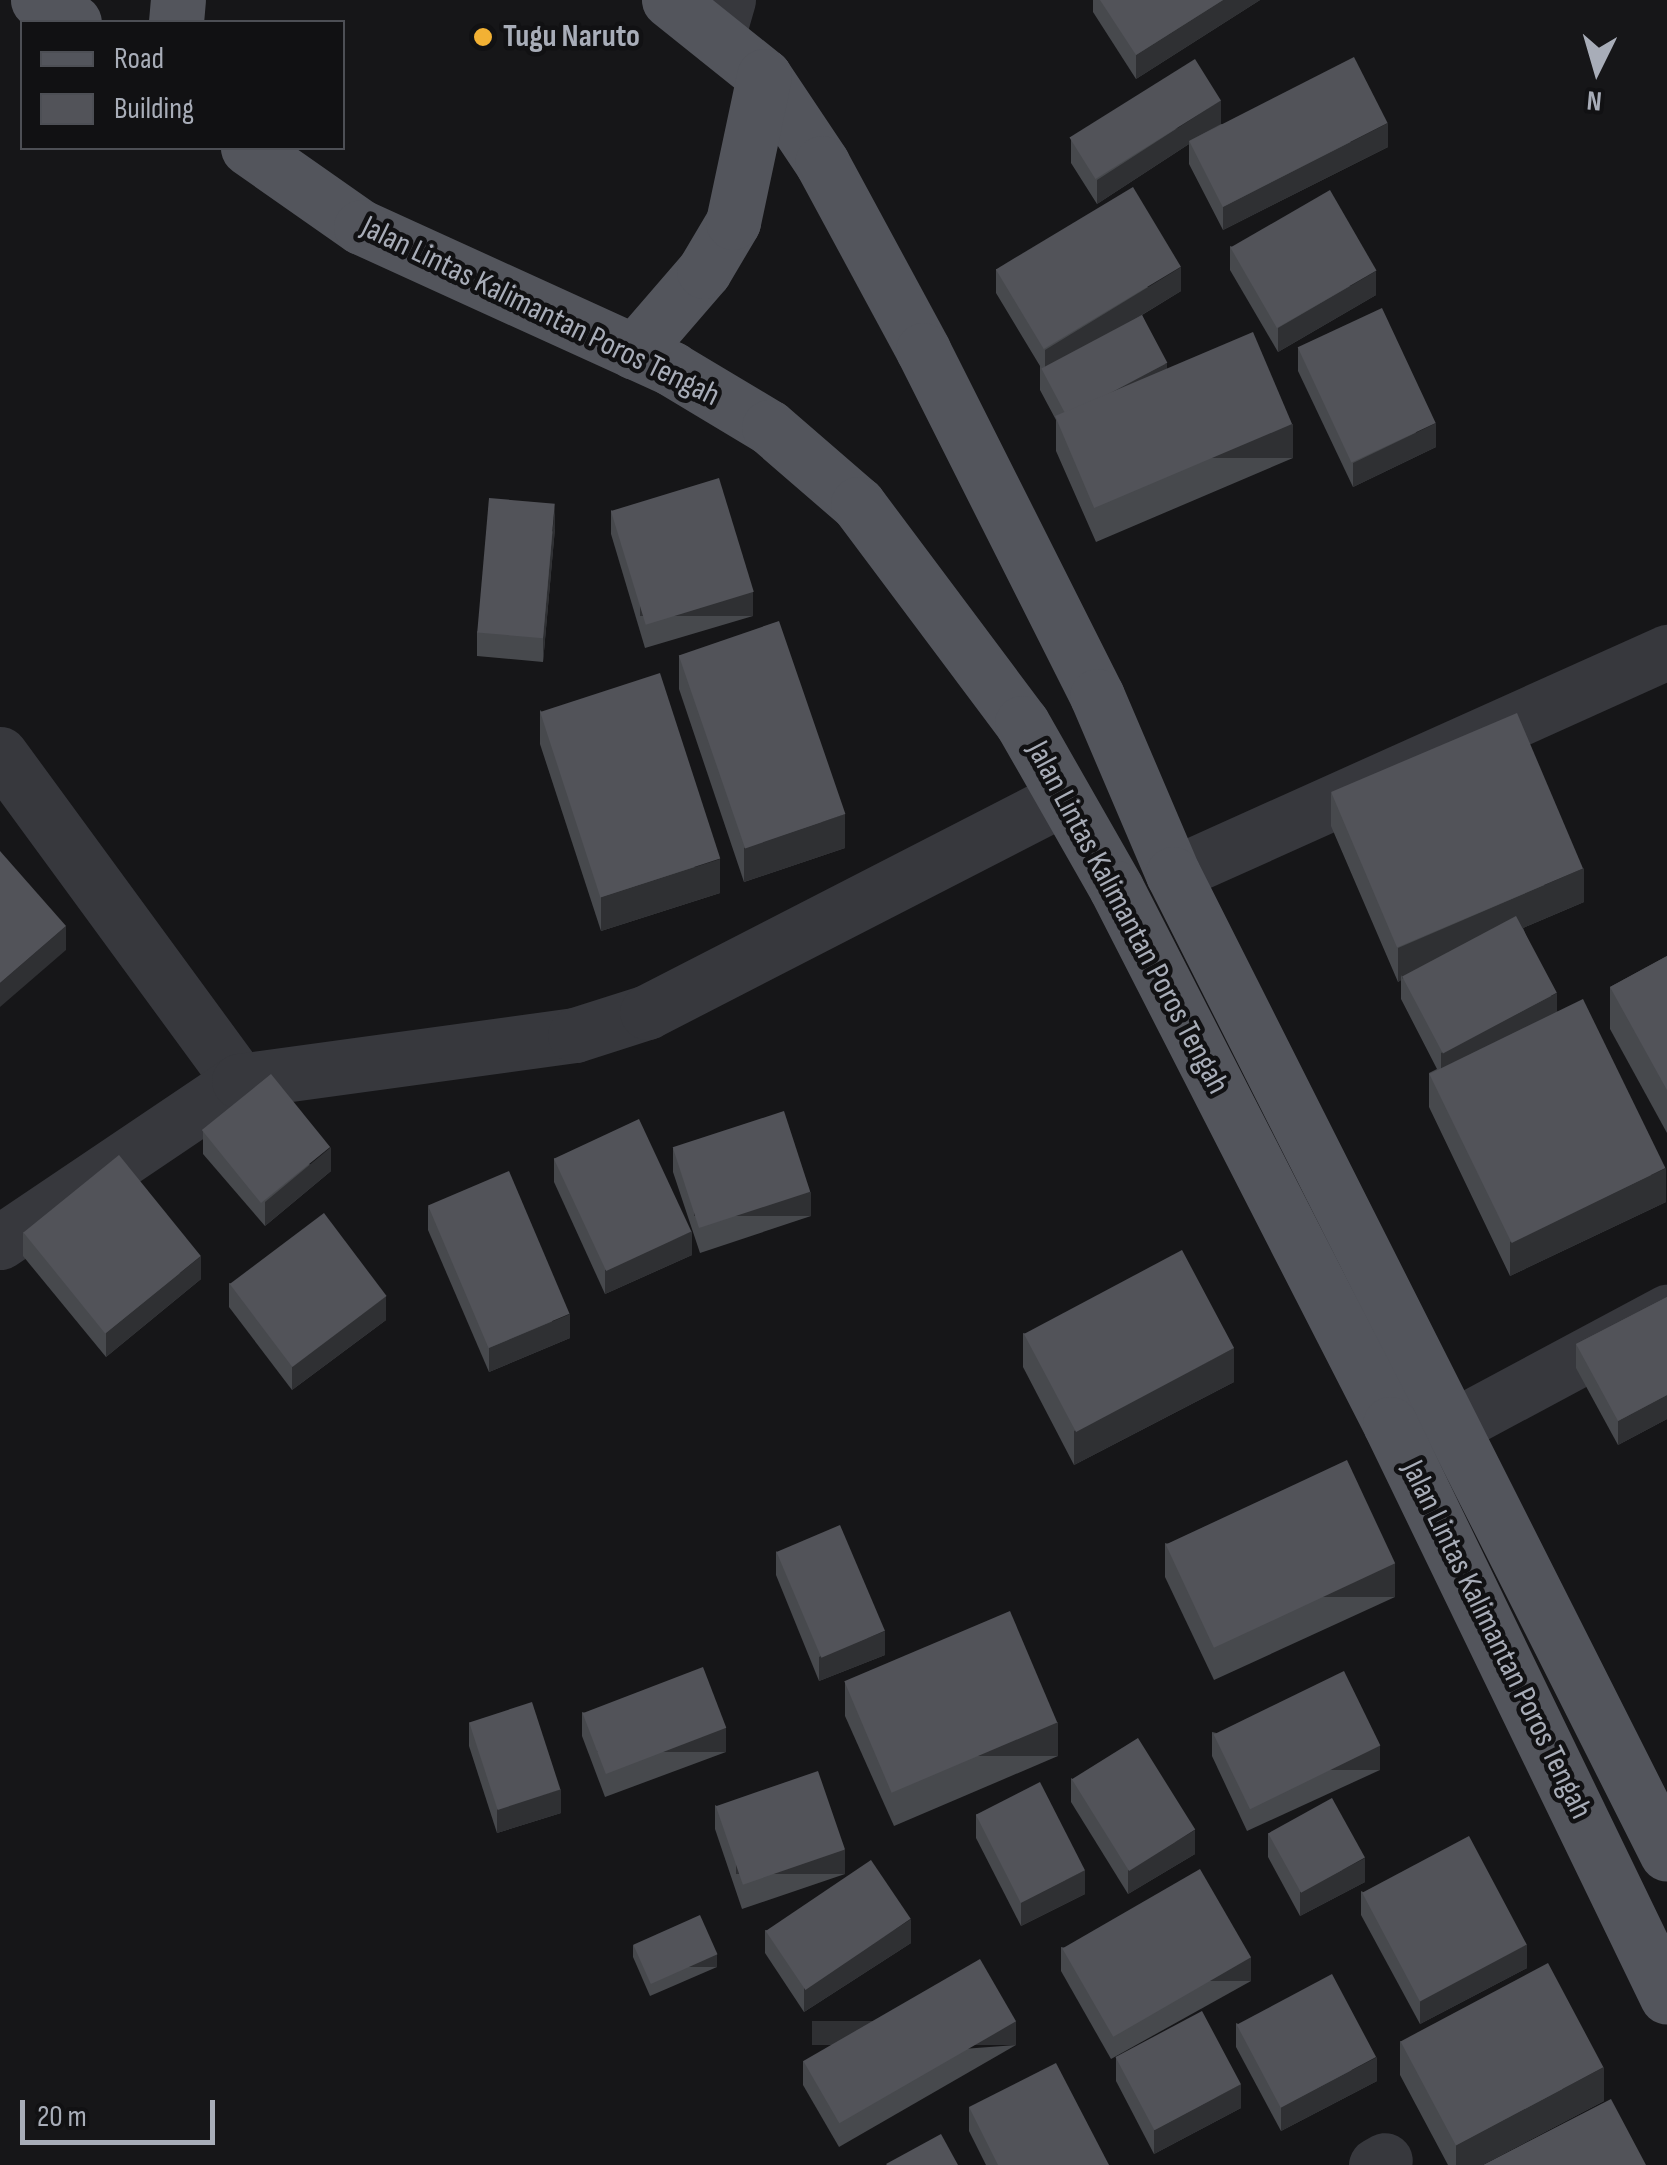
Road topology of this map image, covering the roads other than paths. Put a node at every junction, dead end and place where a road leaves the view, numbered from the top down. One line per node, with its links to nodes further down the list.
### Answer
1 (38, 0): 4 (main road)
2 (669, 0): 3 (main road, Jalan Lintas Kalimantan Poros Tengah)
3 (723, 19): 5 (main road, Jalan Lintas Kalimantan Poros Tengah)
4 (71, 20)
5 (764, 76): 7 (main road); 11 (main road, Jalan Lintas Kalimantan Poros Tengah)
6 (251, 150): 7 (main road, Jalan Lintas Kalimantan Poros Tengah)
7 (634, 352): 10 (main road, Jalan Lintas Kalimantan Poros Tengah)
8 (1667, 652): 11 (street)
9 (0, 754): 12 (street)
10 (1063, 798): 12 (street); 17 (main road, Jalan Lintas Kalimantan Poros Tengah)
11 (1173, 874): 15 (main road, Jalan Lintas Kalimantan Poros Tengah)
12 (239, 1082): 13 (street)
13 (0, 1242)
14 (1667, 1312): 15 (street)
15 (1454, 1426): 16 (main road, Jalan Lintas Kalimantan Poros Tengah)
16 (1667, 1854)
17 (1667, 1997)

